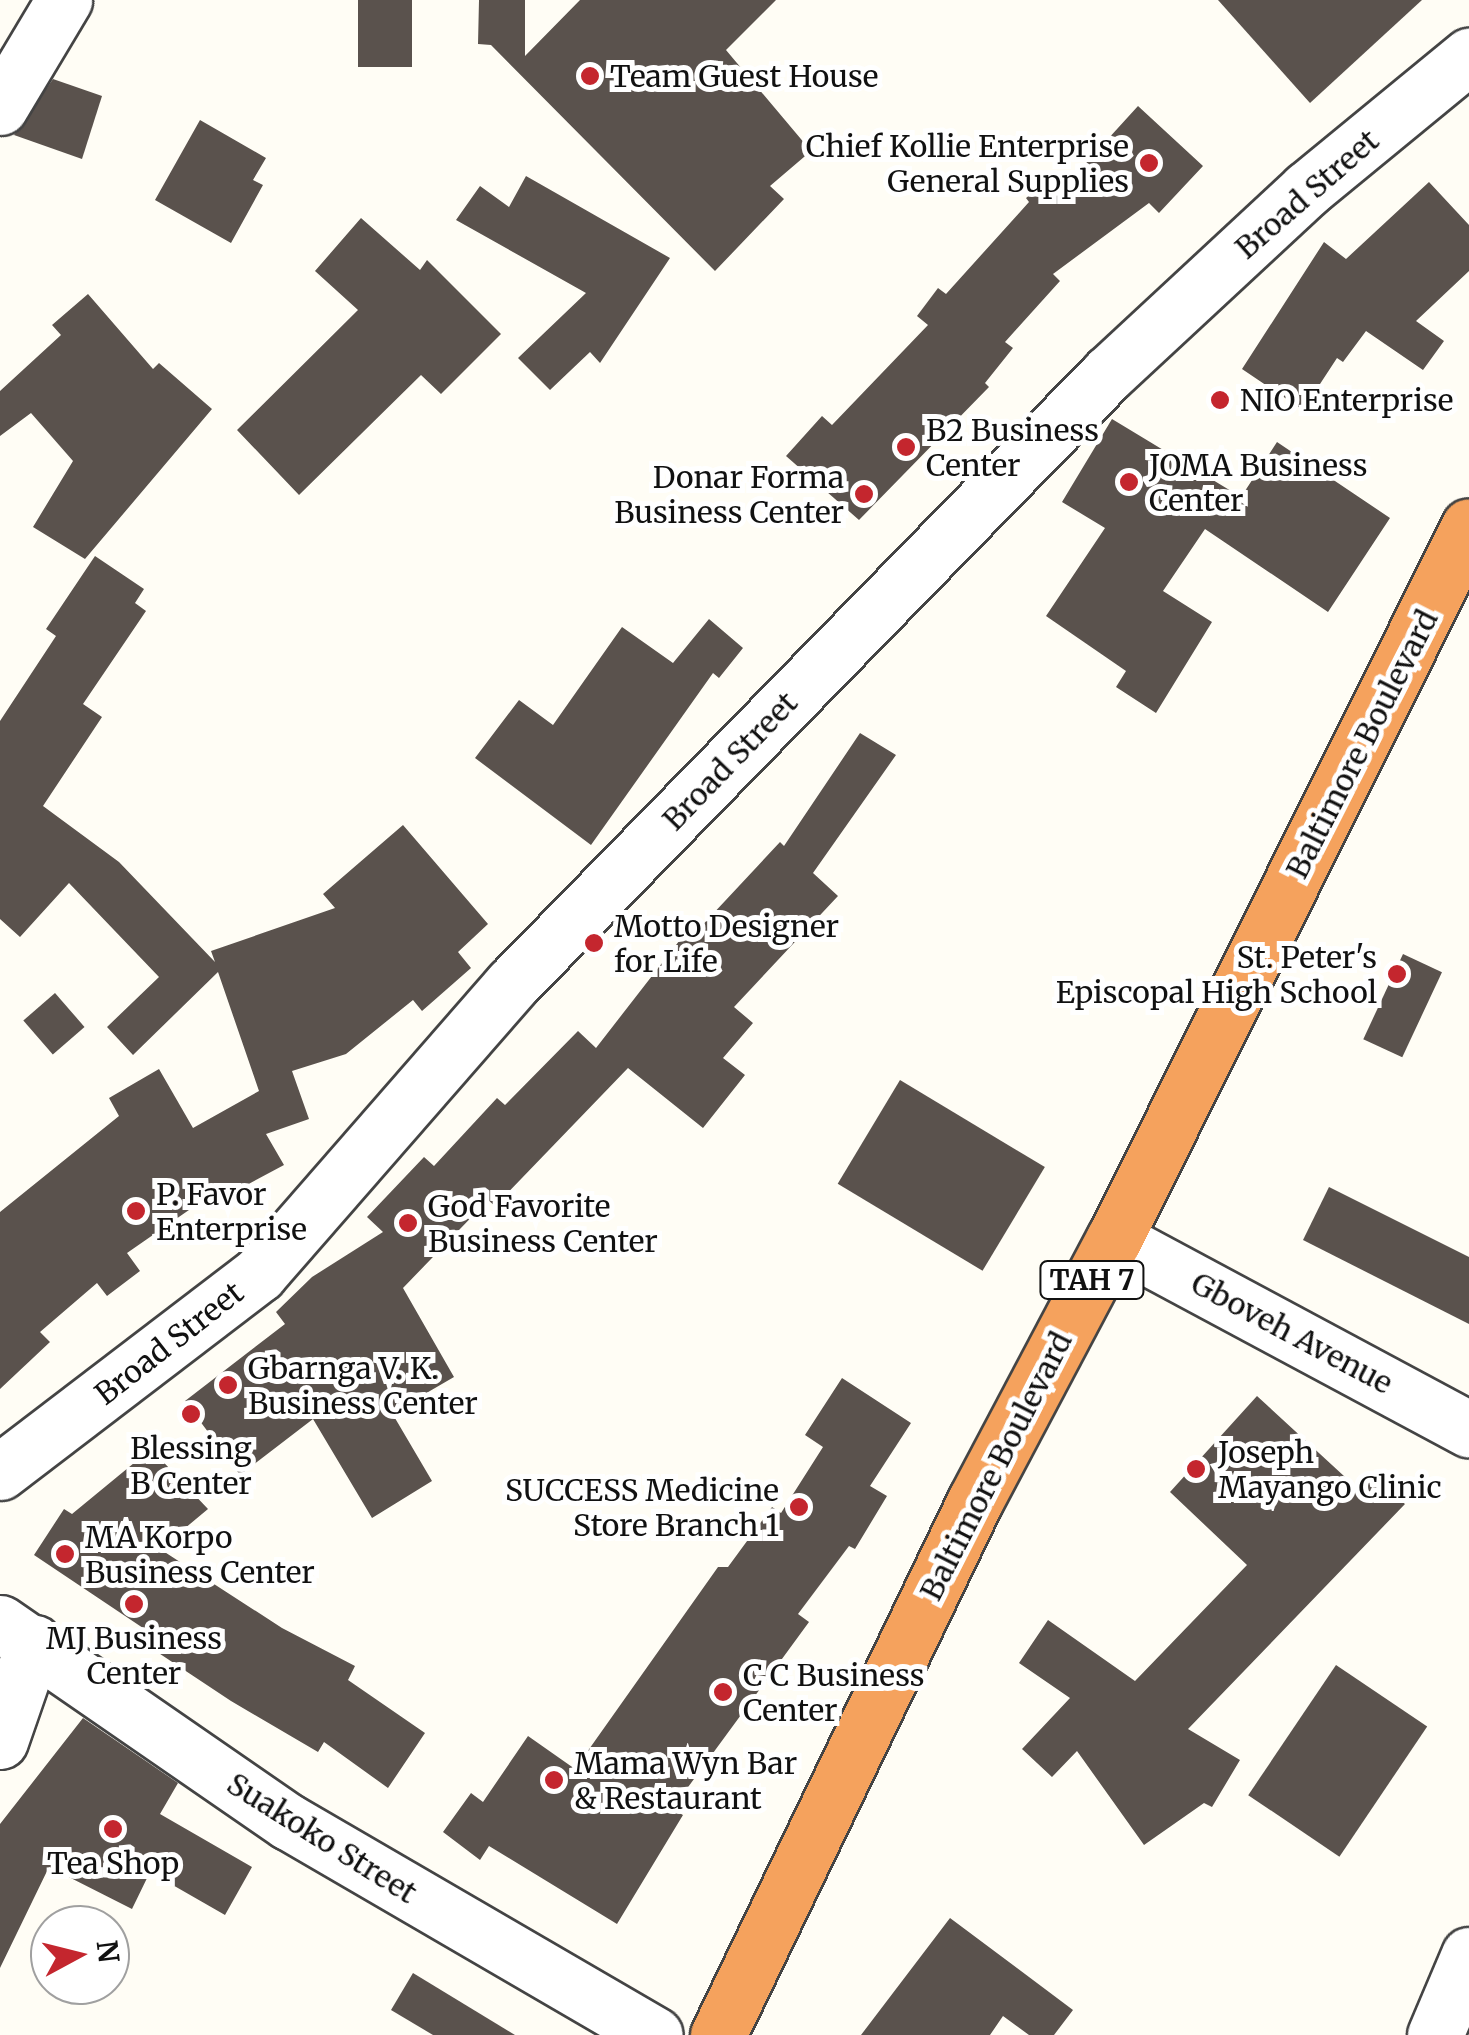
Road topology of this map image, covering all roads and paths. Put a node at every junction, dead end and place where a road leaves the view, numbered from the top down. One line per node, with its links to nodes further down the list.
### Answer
1 (64, 0): 3 (street)
2 (1469, 56): 7 (street, Broad Street)
3 (0, 107)
4 (1469, 526): 5 (highway, Baltimore Boulevard / TAH 7)
5 (1114, 1239): 6 (street, Gboveh Avenue); 12 (highway, Baltimore Boulevard / TAH 7)
6 (1469, 1429)
7 (0, 1472)
8 (17, 1633): 9 (street); 11 (street, Suakoko Street)
9 (0, 1741)
10 (1469, 1955): 13 (street)
11 (656, 2035)
12 (718, 2035)
13 (1435, 2035)

